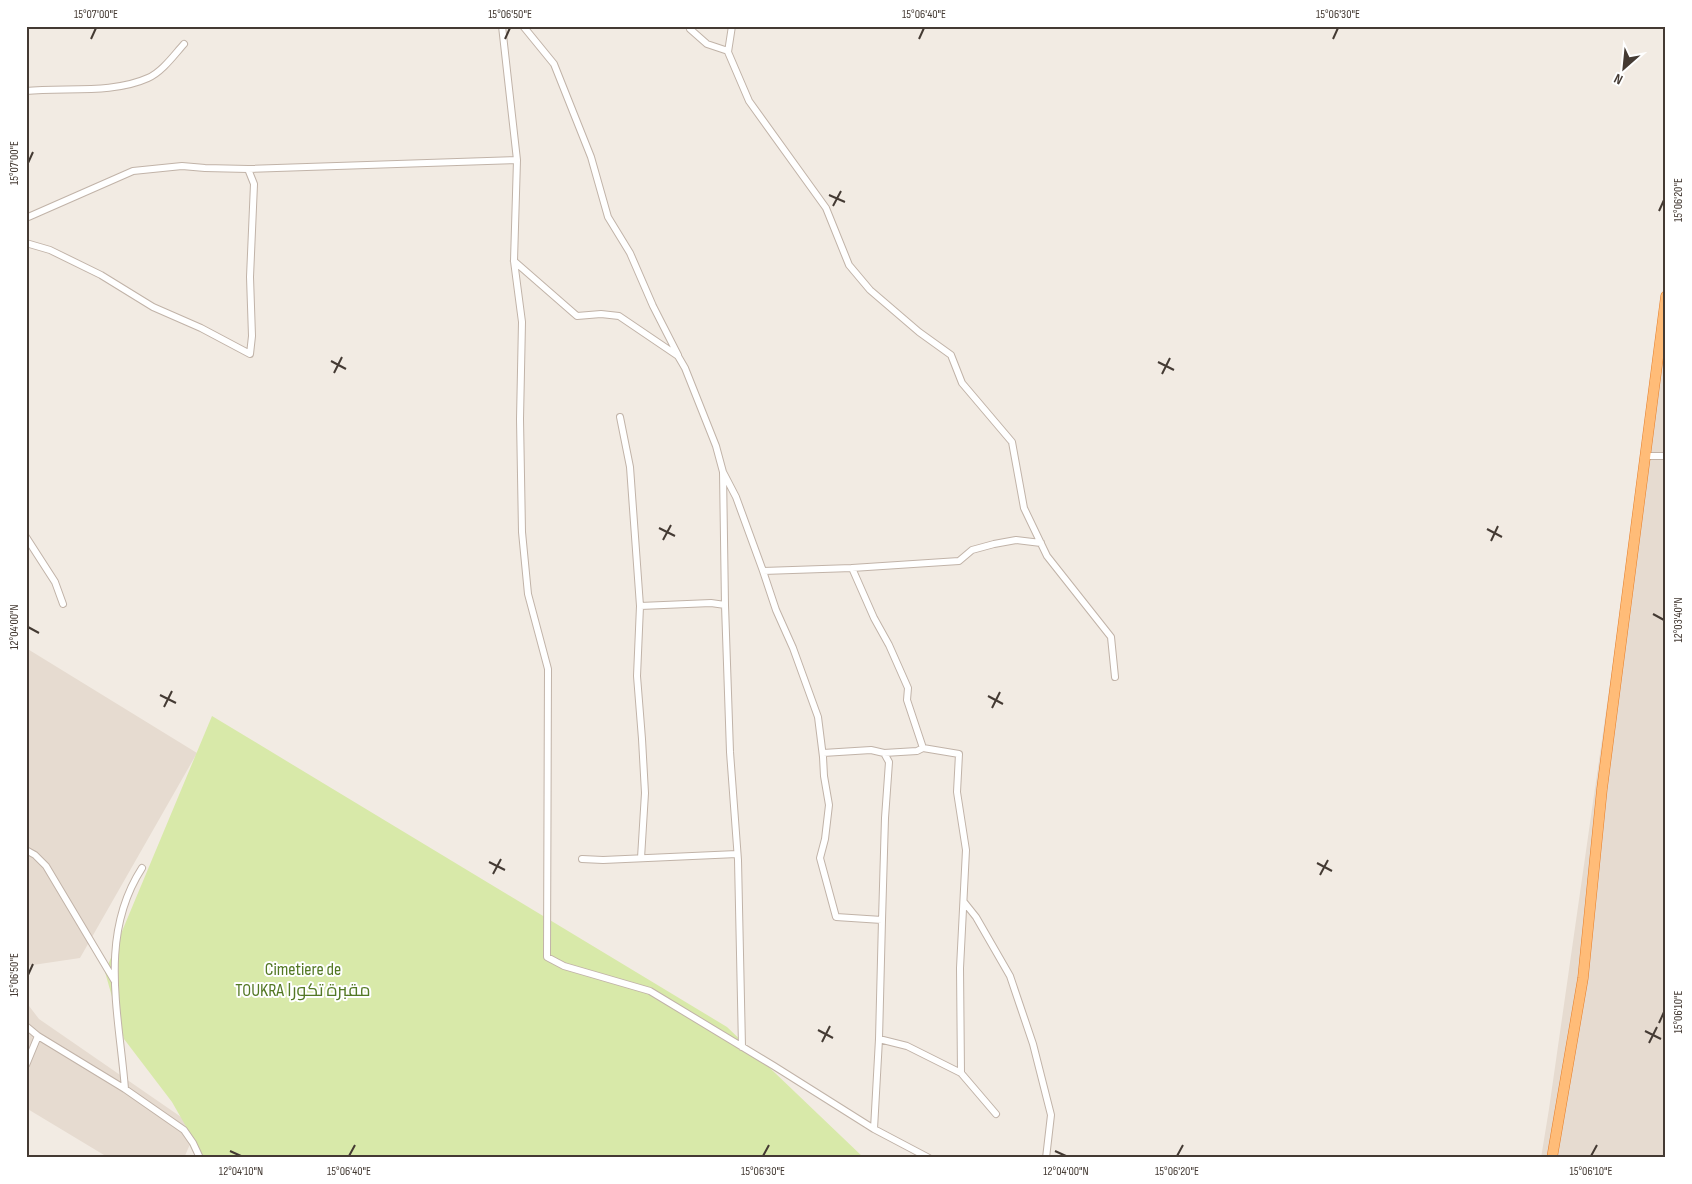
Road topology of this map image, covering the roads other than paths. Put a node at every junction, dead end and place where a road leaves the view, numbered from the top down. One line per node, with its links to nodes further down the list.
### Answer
1 (502, 26): 8 (street)
2 (523, 26): 15 (street)
3 (689, 26): 6 (street)
4 (732, 26): 21 (street)
5 (184, 44): 7 (street)
6 (728, 51)
7 (26, 91)
8 (517, 160): 9 (street); 12 (street)
9 (248, 169): 10 (street); 11 (street)
10 (26, 218)
11 (26, 243)
12 (514, 261): 15 (street); 42 (street)
13 (1666, 296): 14 (highway)
14 (1662, 355): 17 (highway)
15 (678, 356): 19 (street)
16 (620, 417): 26 (street)
17 (1645, 456): 18 (street); 51 (highway)
18 (1666, 456)
19 (723, 472): 23 (street); 25 (street)
20 (26, 537): 24 (street)
21 (1041, 543): 22 (street); 27 (street)
22 (852, 568): 23 (street); 28 (street)
23 (762, 571): 29 (street)
24 (63, 604)
25 (725, 605): 26 (street); 32 (street)
26 (640, 606): 33 (street)
27 (1115, 677)
28 (922, 748): 30 (street); 36 (street)
29 (823, 753): 30 (street); 37 (street)
30 (884, 753): 37 (street)
31 (26, 850): 38 (street)
32 (737, 854): 33 (street); 42 (street)
33 (642, 858): 34 (street)
34 (582, 859)
35 (142, 868): 38 (street)
36 (964, 902): 44 (street); 50 (street)
37 (882, 920): 41 (street)
38 (114, 981): 45 (street)
39 (26, 1026): 40 (street)
40 (38, 1036): 43 (street); 45 (street)
41 (879, 1039): 44 (street); 47 (street)
42 (742, 1047): 47 (street)
43 (26, 1065)
44 (961, 1073): 46 (street)
45 (125, 1089): 48 (street)
46 (996, 1114)
47 (874, 1129): 49 (street)
48 (200, 1158)
49 (930, 1158)
50 (1046, 1158)
51 (1552, 1158)

